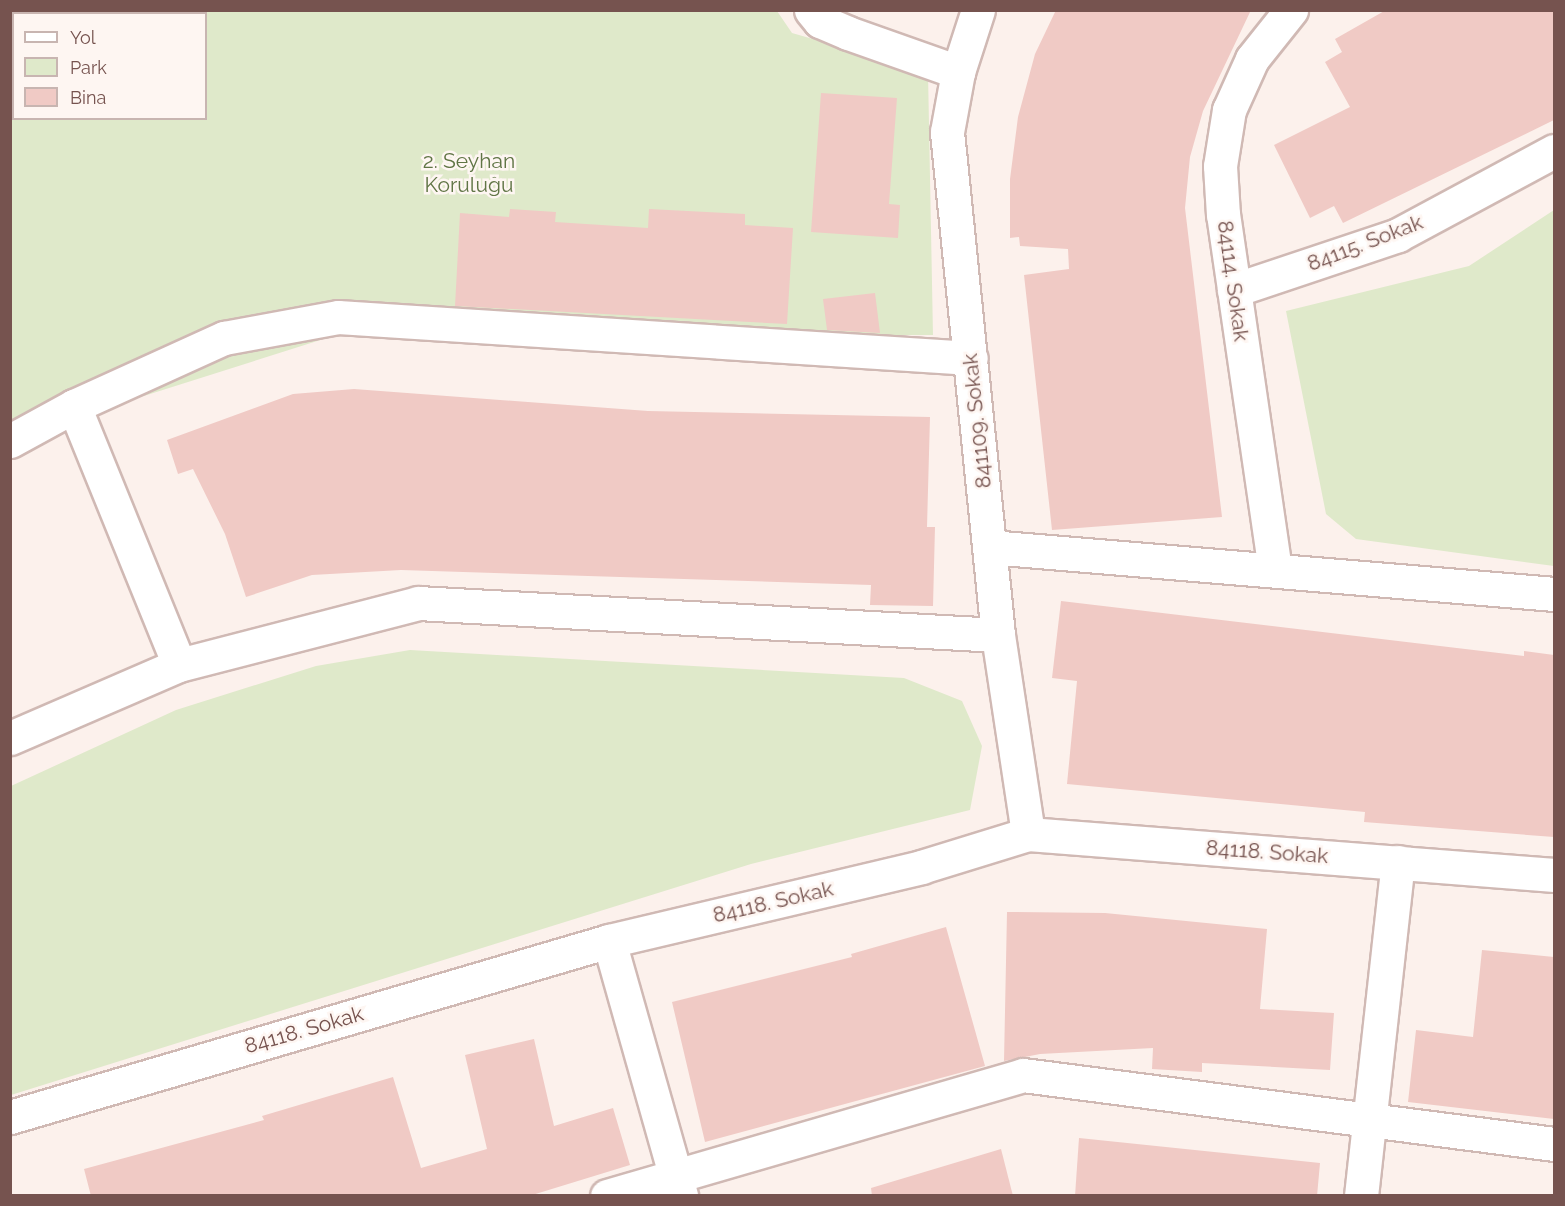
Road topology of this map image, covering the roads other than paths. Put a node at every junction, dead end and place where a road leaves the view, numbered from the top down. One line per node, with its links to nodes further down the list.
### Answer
1 (811, 10): 4 (street)
2 (978, 10): 4 (street, 841109. Sokak)
3 (1291, 10): 6 (street, 84114. Sokak)
4 (958, 72): 7 (street, 841109. Sokak)
5 (1554, 151): 6 (street, 84115. Sokak)
6 (1234, 290): 11 (street, 84114. Sokak)
7 (971, 358): 8 (street); 10 (street, 841109. Sokak)
8 (74, 406): 9 (street); 14 (street)
9 (10, 441)
10 (990, 547): 11 (street); 13 (street, 841109. Sokak)
11 (1275, 570): 12 (street)
12 (1554, 594)
13 (998, 635): 14 (street); 16 (street, 841109. Sokak)
14 (180, 665): 15 (street)
15 (11, 737)
16 (1028, 834): 17 (street, 84118. Sokak); 19 (street, 84118. Sokak)
17 (1398, 862): 18 (street, 84118. Sokak); 21 (street)
18 (1554, 875)
19 (609, 941): 20 (street, 84118. Sokak); 23 (street)
20 (10, 1117)
21 (1369, 1122): 22 (street); 23 (street); 25 (street)
22 (1554, 1144)
23 (678, 1186): 24 (street)
24 (607, 1196)
25 (1361, 1196)

